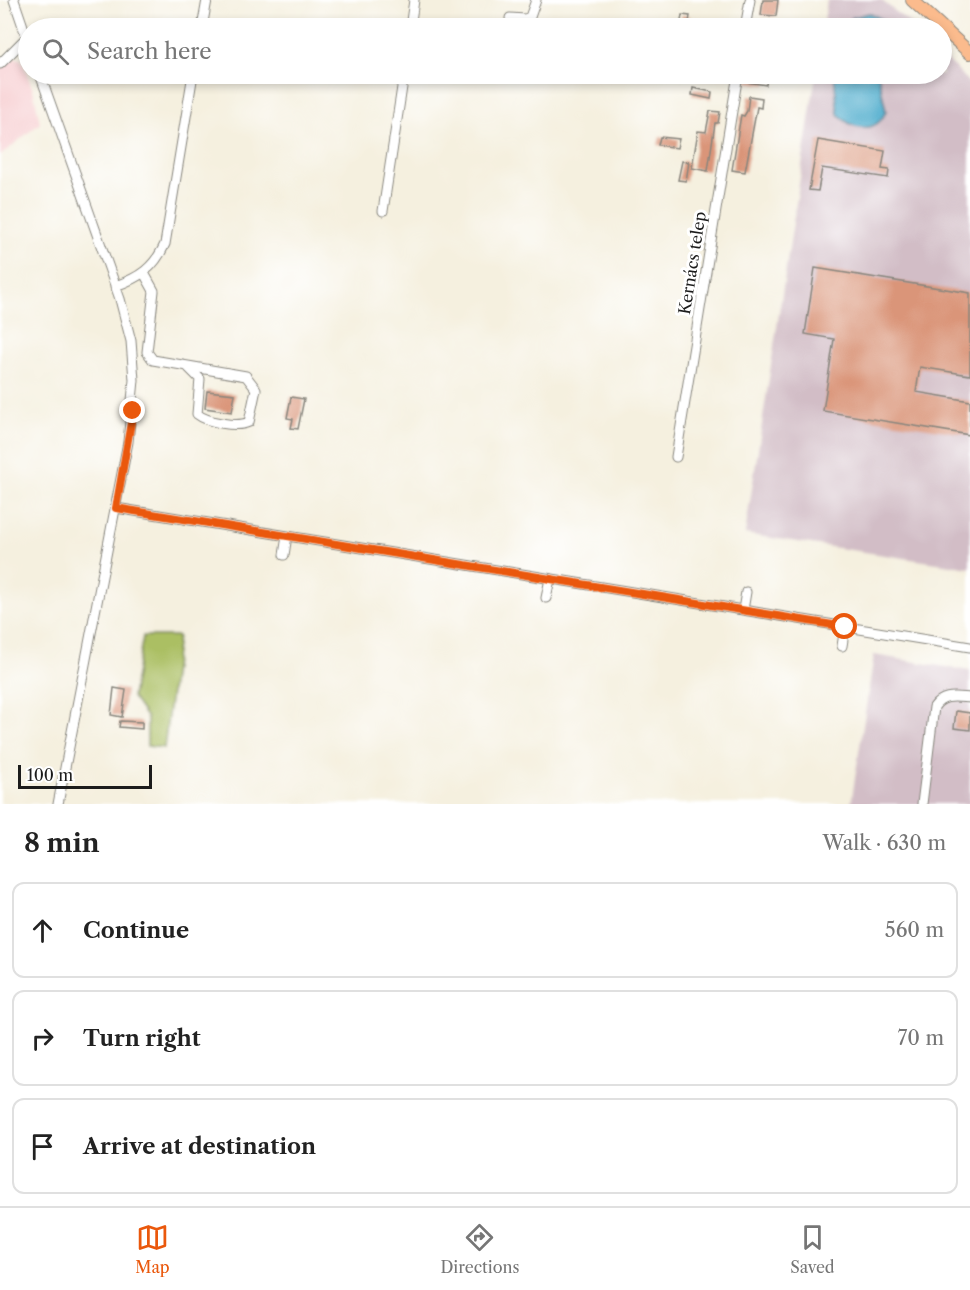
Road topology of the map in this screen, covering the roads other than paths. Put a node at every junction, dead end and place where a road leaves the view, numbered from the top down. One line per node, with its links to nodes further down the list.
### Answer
1 (14, 0): 7 (street)
2 (207, 0): 8 (street)
3 (414, 0): 9 (street)
4 (536, 0): 10 (street)
5 (750, 0): 11 (street)
6 (912, 0): 12 (main road)
7 (20, 18)
8 (204, 18)
9 (411, 18)
10 (528, 18)
11 (747, 18)
12 (932, 18)
13 (952, 36): 15 (main road)
14 (18, 48): 16 (street)
15 (970, 52)
16 (0, 64)
17 (44, 84): 23 (street)
18 (191, 84): 22 (street)
19 (402, 84): 21 (street)
20 (736, 84): 25 (street, Kernács telep)
21 (383, 211)
22 (144, 273): 23 (street); 24 (street)
23 (115, 286): 26 (street)
24 (188, 367): 24 (street)
25 (676, 457)
26 (116, 508): 27 (street); 37 (street)
27 (287, 536): 28 (street); 29 (street)
28 (284, 555)
29 (550, 579): 31 (street); 32 (street)
30 (746, 592): 32 (street)
31 (546, 598)
32 (743, 610): 33 (street)
33 (845, 627): 34 (street); 35 (street)
34 (842, 646)
35 (970, 647)
36 (970, 698): 38 (street)
37 (58, 804)
38 (921, 804)

